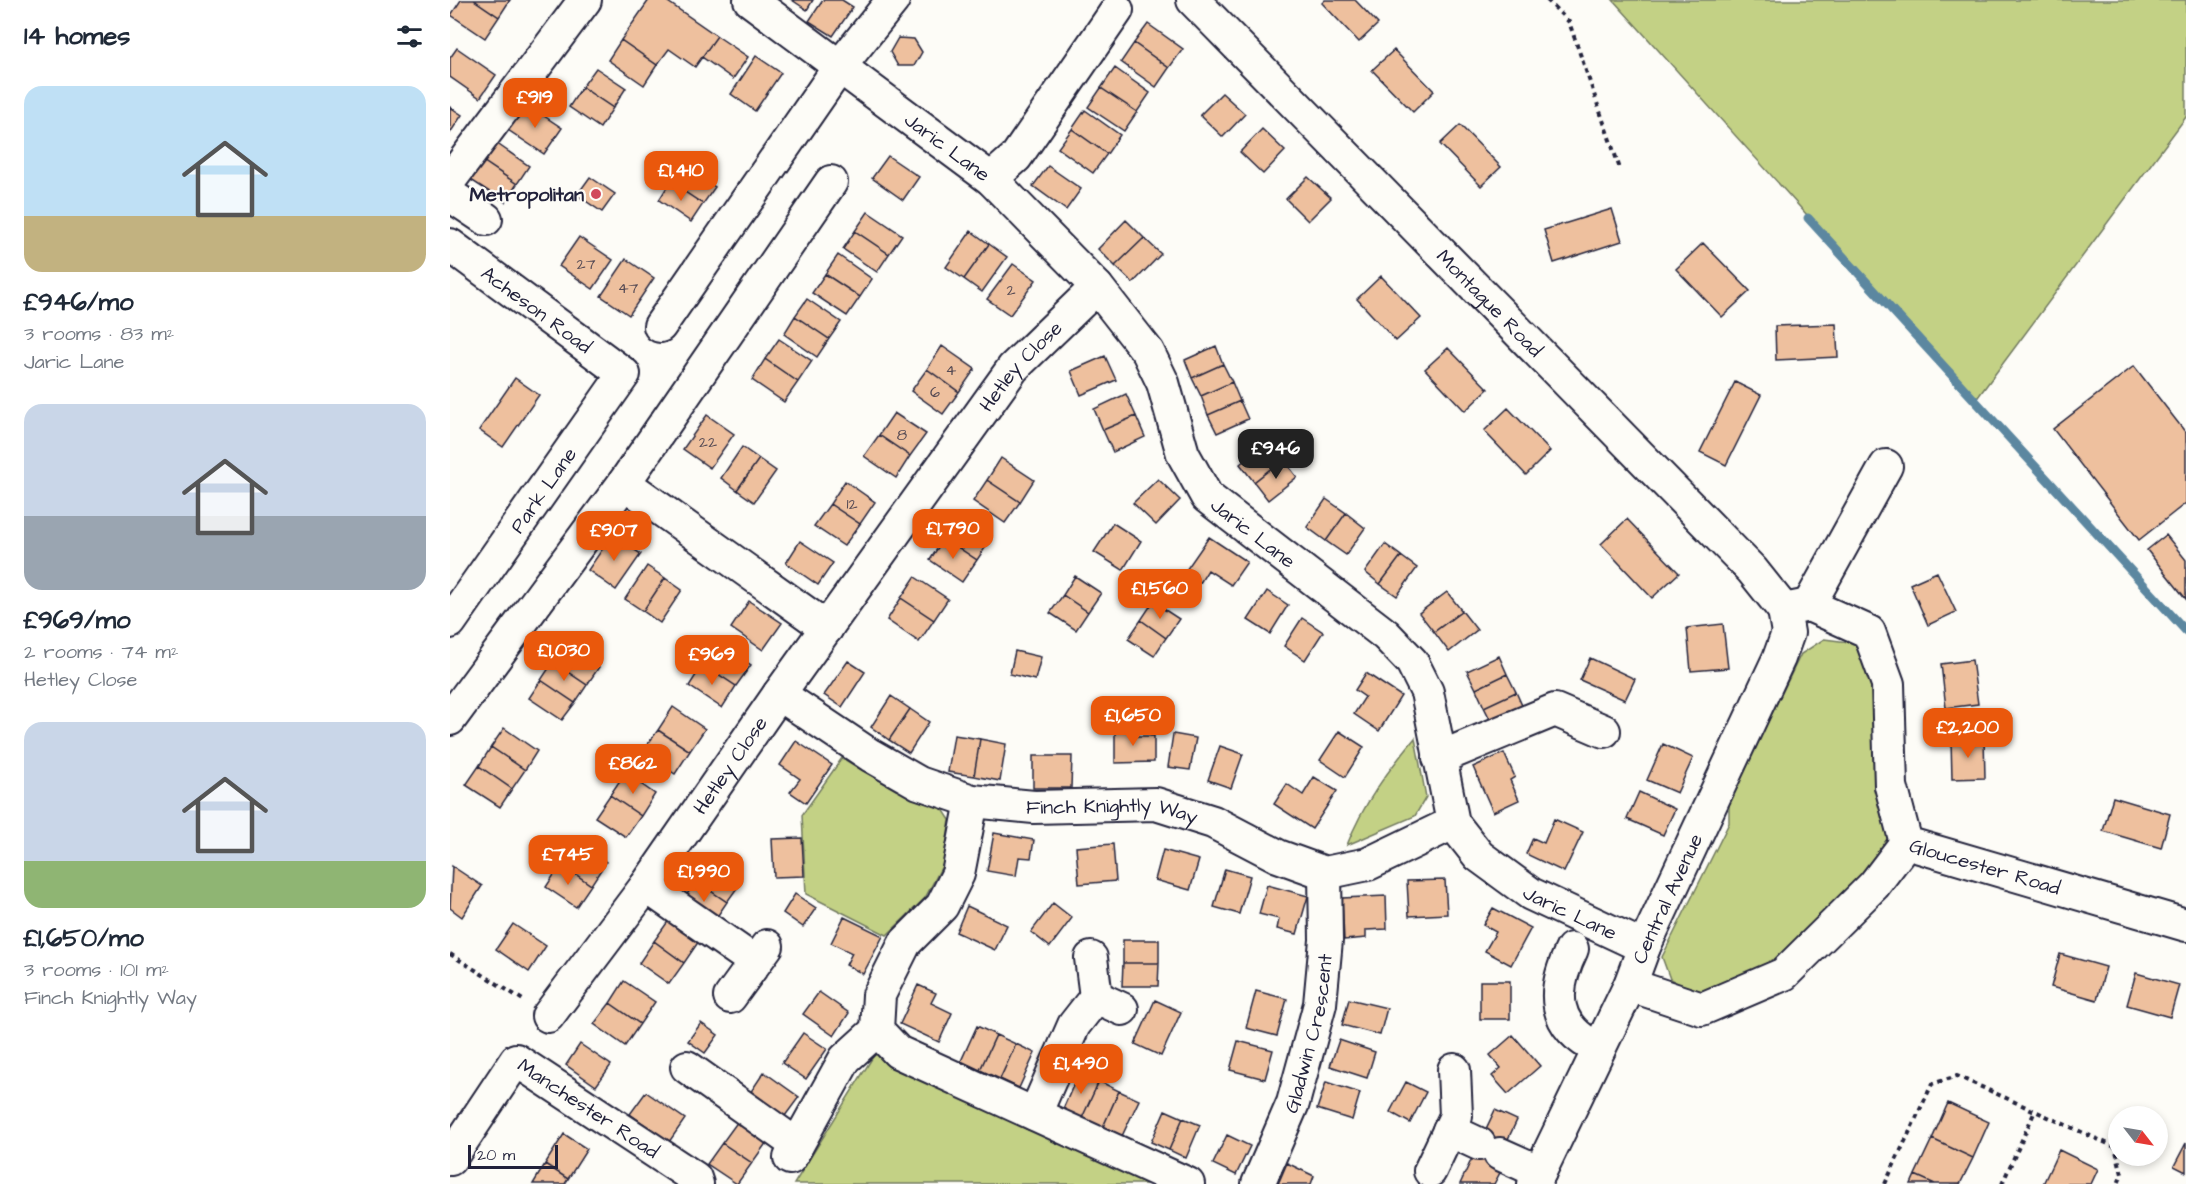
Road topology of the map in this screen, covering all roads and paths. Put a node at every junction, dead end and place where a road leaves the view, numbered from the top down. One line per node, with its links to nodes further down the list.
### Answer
1 (585, 0): 10 (street)
2 (750, 0): 7 (street, Jaric Lane)
3 (893, 0): 7 (street)
4 (1193, 0): 21 (street, Montague Road)
5 (1547, 0): 8 (path)
6 (1117, 10): 9 (street)
7 (840, 66): 9 (street, Jaric Lane); 16 (street)
8 (1620, 169)
9 (990, 178): 15 (street, Jaric Lane)
10 (450, 180)
11 (831, 182): 19 (street)
12 (450, 195): 13 (street)
13 (486, 219)
14 (450, 245): 17 (street, Acheson Road)
15 (1097, 287): 22 (street, Hetley Close); 26 (street, Jaric Lane)
16 (660, 326)
17 (624, 374): 20 (street, Park Lane)
18 (1886, 466): 21 (street)
19 (624, 483): 22 (street); 24 (street)
20 (454, 608)
21 (1797, 608): 29 (street, Gloucester Road); 33 (street, Central Avenue)
22 (827, 628): 23 (street, Hetley Close)
23 (779, 694): 27 (street, Finch Knightly Way); 31 (street, Hetley Close)
24 (450, 719)
25 (1604, 731): 26 (street)
26 (1439, 758): 28 (street, Jaric Lane)
27 (972, 801): 30 (street, Finch Knightly Way); 40 (street)
28 (1452, 824): 30 (street); 33 (street, Jaric Lane)
29 (1906, 843): 32 (street, Gloucester Road); 37 (street)
30 (1324, 873): 52 (street, Gladwin Crescent)
31 (646, 886): 38 (street); 39 (street, Hetley Close)
32 (2186, 925)
33 (1644, 947): 37 (street, Central Avenue)
34 (1572, 949): 41 (street)
35 (450, 954): 39 (path)
36 (1091, 958): 45 (street)
37 (1630, 985): 41 (street, Central Avenue)
38 (730, 997)
39 (548, 1016)
40 (878, 1030): 42 (street); 45 (street)
41 (1599, 1049): 49 (street, Central Avenue)
42 (687, 1067)
43 (1454, 1070): 46 (street)
44 (2035, 1111): 53 (path); 54 (path); 55 (path)
45 (1035, 1114): 51 (street)
46 (1449, 1130): 48 (street); 49 (street)
47 (450, 1159): 50 (street, Manchester Road)
48 (1430, 1171)
49 (1537, 1178)
50 (697, 1184)
51 (1188, 1184)
52 (1258, 1184)
53 (1885, 1184)
54 (2002, 1184)
55 (2118, 1184)

